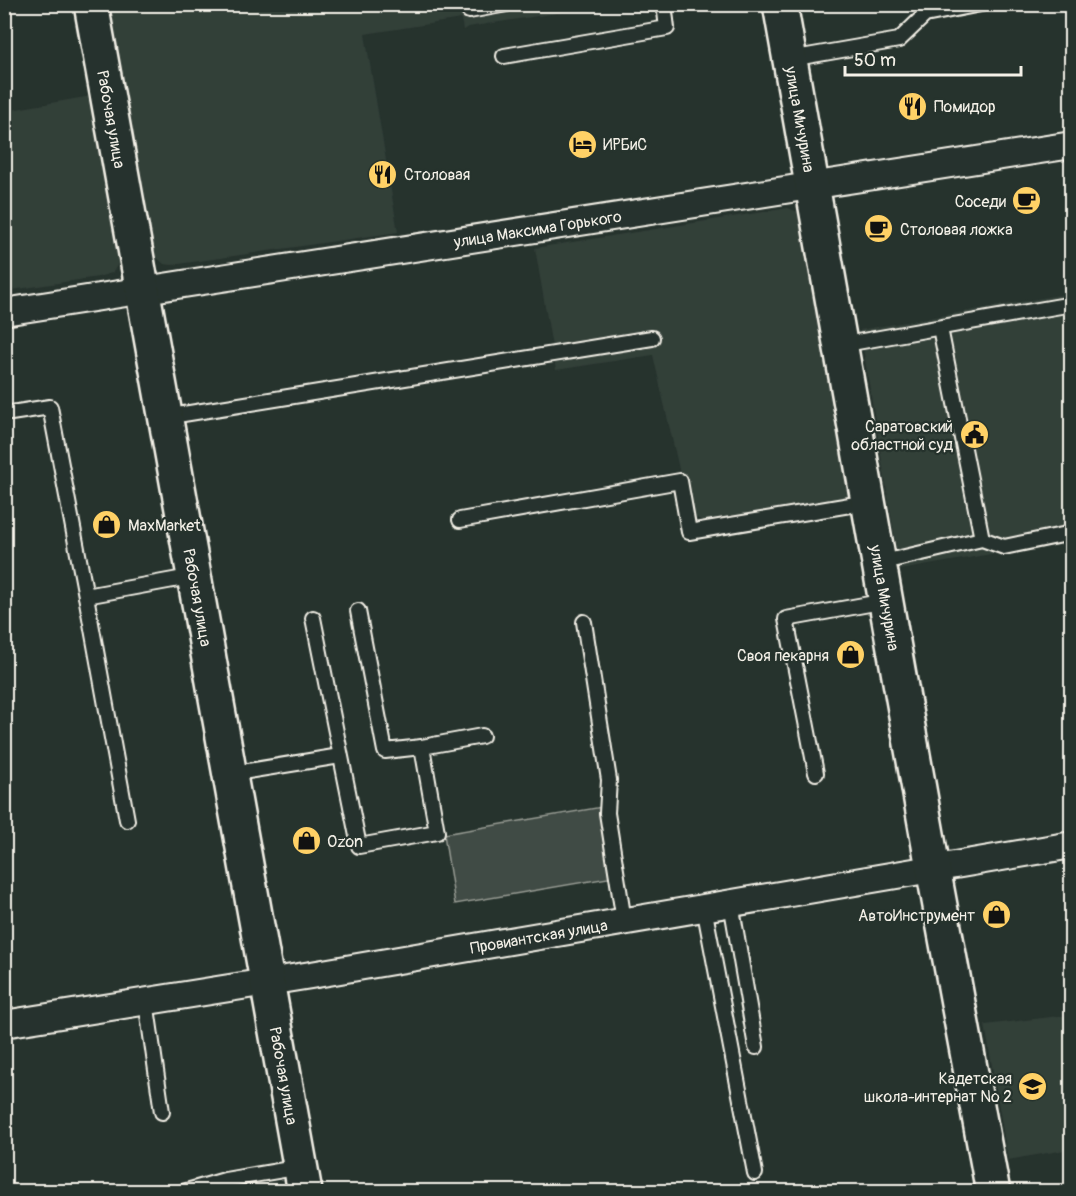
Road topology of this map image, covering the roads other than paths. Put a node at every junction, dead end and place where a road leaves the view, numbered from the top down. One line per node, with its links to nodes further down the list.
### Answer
1 (91, 4): 12 (street, Рабочая улица)
2 (468, 4): 3 (lane)
3 (507, 4)
4 (664, 4): 8 (lane)
5 (780, 4): 9 (street, улица Мичурина)
6 (981, 4): 7 (lane)
7 (924, 10): 9 (lane)
8 (504, 56)
9 (790, 59): 11 (street, улица Мичурина)
10 (1071, 145): 11 (street, улица Максима Горького)
11 (812, 186): 12 (street, улица Максима Горького); 17 (street, улица Мичурина)
12 (143, 291): 14 (street, улица Максима Горького); 19 (street, Рабочая улица)
13 (1071, 304): 15 (lane)
14 (4, 312)
15 (940, 328): 17 (lane); 23 (lane)
16 (652, 338): 19 (lane)
17 (840, 345): 20 (street, улица Мичурина)
18 (11, 413): 26 (lane)
19 (165, 417): 25 (street, Рабочая улица)
20 (868, 502): 21 (lane); 24 (street, улица Мичурина)
21 (460, 520)
22 (1071, 533): 23 (lane)
23 (982, 539): 24 (lane)
24 (879, 563): 27 (street, улица Мичурина)
25 (195, 576): 26 (lane); 35 (street, Рабочая улица)
26 (86, 596): 36 (lane)
27 (886, 601): 34 (lane); 38 (street, улица Мичурина)
28 (358, 611): 32 (lane)
29 (313, 618): 33 (lane)
30 (584, 622): 41 (lane)
31 (482, 736): 32 (lane)
32 (422, 747): 33 (lane)
33 (340, 756): 35 (lane)
34 (816, 773)
35 (230, 774): 42 (street, Рабочая улица)
36 (127, 820)
37 (1071, 845): 38 (street, Провиантская улица)
38 (933, 868): 39 (street, Провиантская улица); 50 (street, улица Мичурина)
39 (731, 903): 40 (street, Провиантская улица); 45 (lane)
40 (705, 907): 41 (street, Провиантская улица); 47 (lane)
41 (624, 921): 42 (street, Провиантская улица)
42 (268, 981): 43 (street, Провиантская улица); 48 (street, Рабочая улица)
43 (146, 1001): 44 (street, Провиантская улица); 46 (lane)
44 (4, 1024)
45 (756, 1047)
46 (162, 1112)
47 (755, 1173)
48 (303, 1179): 49 (lane)
49 (183, 1191)
50 (993, 1191)

